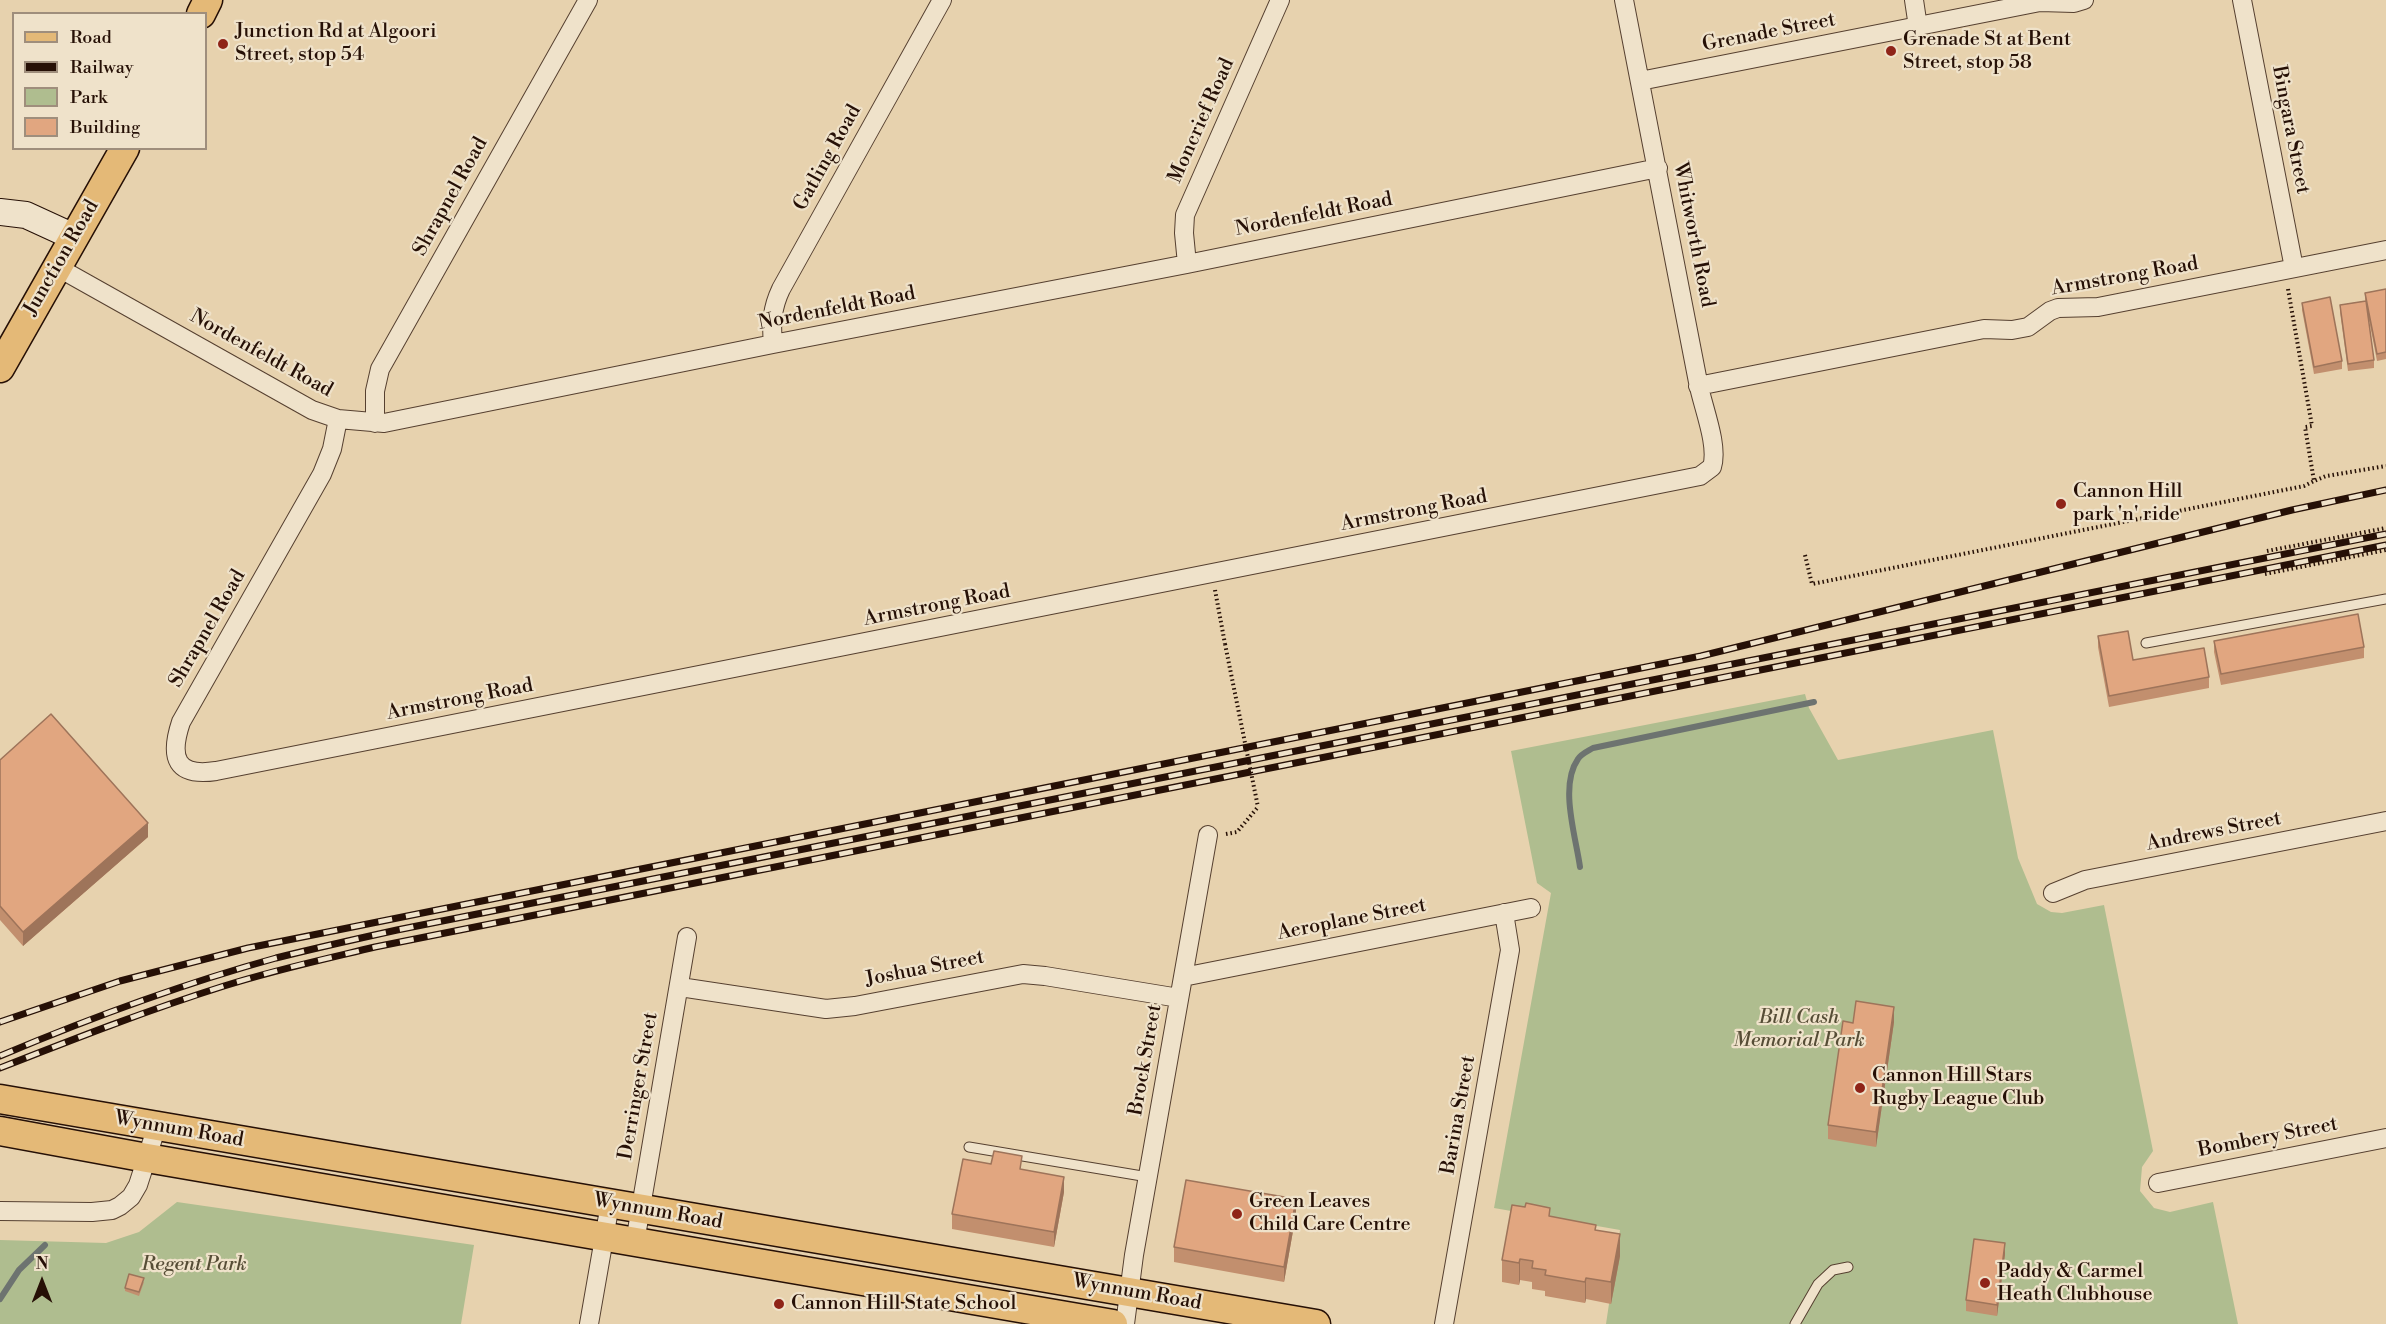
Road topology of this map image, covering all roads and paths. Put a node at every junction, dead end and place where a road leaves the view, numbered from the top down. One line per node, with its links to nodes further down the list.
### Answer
1 (588, 0): 22 (street, Shrapnel Road)
2 (942, 0): 18 (street, Gatling Road)
3 (1280, 0): 15 (street, Moncrief Road)
4 (1624, 0): 9 (street, Whitworth Road)
5 (1914, 0): 8 (street)
6 (2084, 0): 8 (street, Grenade Street)
7 (2242, 0): 17 (street, Bingara Street)
8 (1918, 27): 9 (street, Grenade Street)
9 (1640, 81): 11 (street, Whitworth Road)
10 (124, 150): 13 (main road, Junction Road)
11 (1658, 168): 15 (street, Nordenfeldt Road); 20 (street, Whitworth Road)
12 (0, 212): 13 (street)
13 (74, 237): 16 (main road, Junction Road)
14 (2386, 250): 17 (street, Armstrong Road)
15 (1187, 264): 18 (street, Nordenfeldt Road)
16 (57, 267): 19 (main road, Junction Road); 21 (street, Nordenfeldt Road)
17 (2294, 268): 20 (street, Armstrong Road); 25 (path)
18 (773, 344): 22 (street, Nordenfeldt Road)
19 (0, 368)
20 (1698, 386): 24 (street, Whitworth Road)
21 (338, 419): 22 (street, Nordenfeldt Road); 34 (street, Shrapnel Road)
22 (375, 423)
23 (2386, 466): 25 (path)
24 (1704, 475): 30 (street, Armstrong Road)
25 (2314, 481): 29 (path)
26 (2386, 528): 28 (path)
27 (2386, 550): 31 (path)
28 (2267, 551)
29 (1805, 555)
30 (1212, 574): 34 (street, Armstrong Road); 36 (path, bridge)
31 (2265, 574)
32 (2386, 599): 33 (lane)
33 (2146, 643)
34 (180, 766)
35 (2386, 821): 37 (street, Andrews Street)
36 (1208, 836): 41 (street, Brock Street)
37 (2052, 893)
38 (1531, 908): 39 (street, Aeroplane Street)
39 (1504, 913): 41 (street, Aeroplane Street); 63 (street, Barina Street)
40 (687, 937): 42 (street, Derringer Street)
41 (1183, 976): 43 (street, Brock Street)
42 (680, 987): 43 (street, Joshua Street); 53 (street, Derringer Street)
43 (1179, 998): 50 (street, Brock Street)
44 (0, 1099): 45 (main road, Wynnum Road)
45 (157, 1126): 49 (street); 52 (main road, Wynnum Road)
46 (0, 1131): 49 (main road, Wynnum Road)
47 (2386, 1138): 51 (street, Bombery Street)
48 (969, 1147): 50 (lane)
49 (147, 1158): 54 (street); 55 (main road, Wynnum Road)
50 (1148, 1177): 58 (street, Brock Street)
51 (2158, 1183)
52 (610, 1204): 53 (main road, Wynnum Road); 55 (street)
53 (640, 1209): 56 (street, Derringer Street); 58 (main road, Wynnum Road)
54 (0, 1211)
55 (604, 1237): 56 (main road, Wynnum Road); 59 (street)
56 (635, 1242): 60 (main road, Wynnum Road)
57 (1848, 1267): 64 (lane)
58 (1129, 1292): 61 (street, Brock Street); 62 (main road, Wynnum Road)
59 (589, 1324)
60 (1113, 1324)
61 (1125, 1324)
62 (1317, 1324)
63 (1444, 1324)
64 (1795, 1324)

